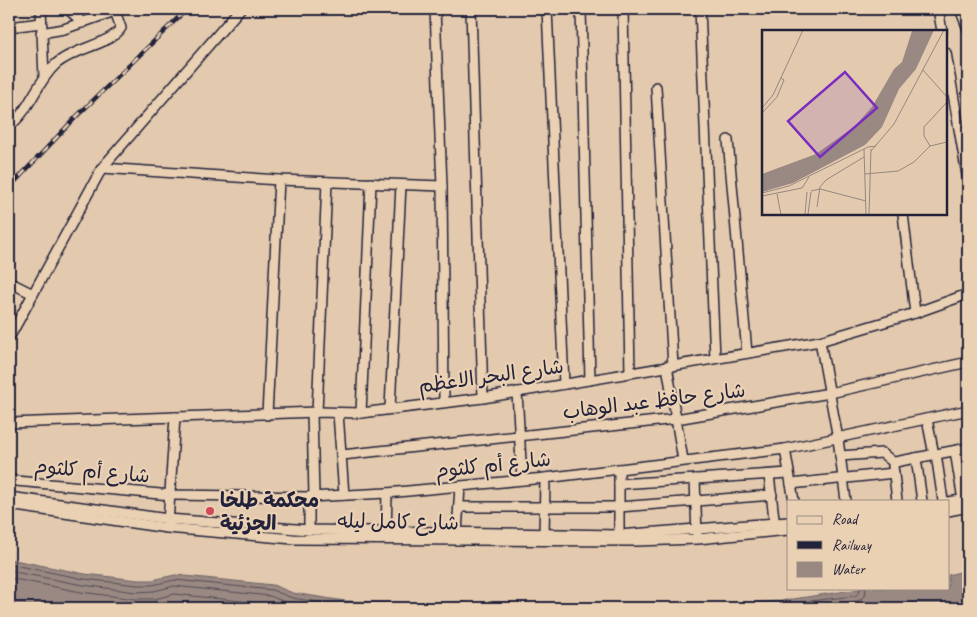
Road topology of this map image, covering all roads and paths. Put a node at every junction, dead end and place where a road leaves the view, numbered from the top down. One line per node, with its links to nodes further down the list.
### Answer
1 (41, 9): 15 (street)
2 (68, 9): 13 (street)
3 (240, 9): 23 (street)
4 (435, 9): 29 (street)
5 (471, 9): 46 (street)
6 (547, 9): 43 (street)
7 (581, 9): 42 (street)
8 (623, 9): 41 (street)
9 (700, 9): 38 (street)
10 (938, 9): 17 (street)
11 (960, 9): 16 (street)
12 (118, 10): 13 (street); 19 (street)
13 (83, 23): 15 (street)
14 (9, 27): 15 (street)
15 (41, 28): 19 (street)
16 (968, 29)
17 (942, 30)
18 (947, 59): 25 (street)
19 (44, 77): 21 (street)
20 (656, 86): 40 (street)
21 (9, 126)
22 (728, 140): 37 (street)
23 (102, 168): 24 (street); 32 (street)
24 (279, 180): 26 (street); 53 (street)
25 (968, 181)
26 (327, 182): 27 (street); 50 (street)
27 (371, 183): 28 (street); 52 (street)
28 (401, 185): 29 (street); 48 (street)
29 (442, 186): 47 (street)
30 (903, 215): 34 (street)
31 (9, 282): 32 (street)
32 (33, 294): 35 (street)
33 (968, 294): 34 (street, شارع البحر الاعظم)
34 (916, 313): 36 (street, شارع البحر الاعظم)
35 (9, 338)
36 (820, 341): 37 (street, شارع البحر الاعظم); 45 (street)
37 (747, 353): 38 (street, شارع البحر الاعظم)
38 (715, 358): 40 (street, شارع البحر الاعظم)
39 (968, 362): 45 (street, شارع حافظ عبد الوهاب)
40 (670, 366): 41 (street, شارع البحر الاعظم); 55 (street)
41 (630, 373): 42 (street, شارع البحر الاعظم)
42 (590, 380): 43 (street, شارع البحر الاعظم)
43 (564, 384): 44 (street, شارع البحر الاعظم)
44 (517, 392): 46 (street, شارع البحر الاعظم); 58 (street)
45 (830, 393): 55 (street, شارع حافظ عبد الوهاب); 59 (street)
46 (482, 398): 47 (street, شارع البحر الاعظم)
47 (444, 402): 48 (street, شارع البحر الاعظم)
48 (390, 408): 52 (street, شارع البحر الاعظم)
49 (968, 410): 56 (street, شارع أم كلثوم)
50 (314, 412): 51 (street, شارع البحر الاعظم); 53 (street, شارع البحر الاعظم); 87 (street)
51 (338, 413): 52 (street, شارع البحر الاعظم); 63 (street)
52 (361, 413)
53 (267, 415): 54 (street, شارع البحر الاعظم)
54 (175, 417): 57 (street, شارع البحر الاعظم); 84 (street)
55 (676, 419): 58 (street, شارع حافظ عبد الوهاب); 67 (street)
56 (928, 419): 59 (street, شارع أم كلثوم); 64 (street)
57 (9, 423)
58 (520, 436): 63 (street, شارع حافظ عبد الوهاب); 78 (street)
59 (838, 439): 61 (street, شارع أم كلثوم); 65 (street)
60 (968, 448): 62 (street)
61 (785, 449): 67 (street, شارع أم كلثوم); 72 (street)
62 (955, 451): 64 (street); 71 (street)
63 (342, 454): 85 (street)
64 (935, 454): 66 (street); 93 (street)
65 (840, 456): 68 (street); 76 (street)
66 (916, 458): 68 (street); 92 (street)
67 (683, 460): 69 (street, شارع أم كلثوم)
68 (894, 463): 73 (street)
69 (619, 469): 75 (street, شارع أم كلثوم); 80 (street)
70 (968, 469): 71 (street)
71 (958, 471): 96 (street)
72 (789, 473): 74 (street); 81 (street)
73 (894, 473): 76 (street); 91 (street)
74 (770, 475): 79 (street); 86 (street)
75 (545, 478): 78 (street, شارع أم كلثوم); 99 (street)
76 (843, 478): 81 (street); 90 (street)
77 (13, 480): 84 (street, شارع أم كلثوم)
78 (522, 480): 82 (street, شارع أم كلثوم)
79 (695, 480): 80 (street); 94 (street)
80 (619, 484): 100 (street)
81 (791, 484): 89 (street)
82 (460, 487): 83 (street, شارع أم كلثوم); 98 (street)
83 (386, 493): 85 (street, شارع أم كلثوم); 108 (street)
84 (170, 495): 87 (street, شارع أم كلثوم); 103 (street)
85 (344, 495): 87 (street, شارع أم كلثوم)
86 (772, 495): 94 (street); 104 (street)
87 (312, 496): 105 (street)
88 (9, 497): 103 (street, شارع كامل ليله)
89 (794, 500)
90 (846, 500)
91 (896, 500)
92 (922, 500)
93 (944, 500)
94 (696, 501): 100 (street); 110 (street)
95 (950, 502): 96 (street)
96 (966, 502): 101 (street)
97 (9, 505): 103 (street, شارع كامل ليله)
98 (459, 507): 99 (street); 107 (street)
99 (545, 507): 100 (street); 111 (street)
100 (619, 507): 109 (street)
101 (950, 510)
102 (787, 522): 104 (street, شارع كامل ليله)
103 (168, 523): 105 (street, شارع كامل ليله); 108 (street, شارع كامل ليله)
104 (775, 528): 106 (street, شارع كامل ليله); 110 (street, شارع كامل ليله)
105 (309, 530): 108 (street, شارع كامل ليله)
106 (787, 530)
107 (456, 532): 108 (street, شارع كامل ليله); 111 (street, شارع كامل ليله)
108 (386, 535): 111 (street, شارع كامل ليله)
109 (619, 535): 110 (street, شارع كامل ليله); 111 (street, شارع كامل ليله)
110 (697, 535): 111 (street, شارع كامل ليله)
111 (544, 538)

